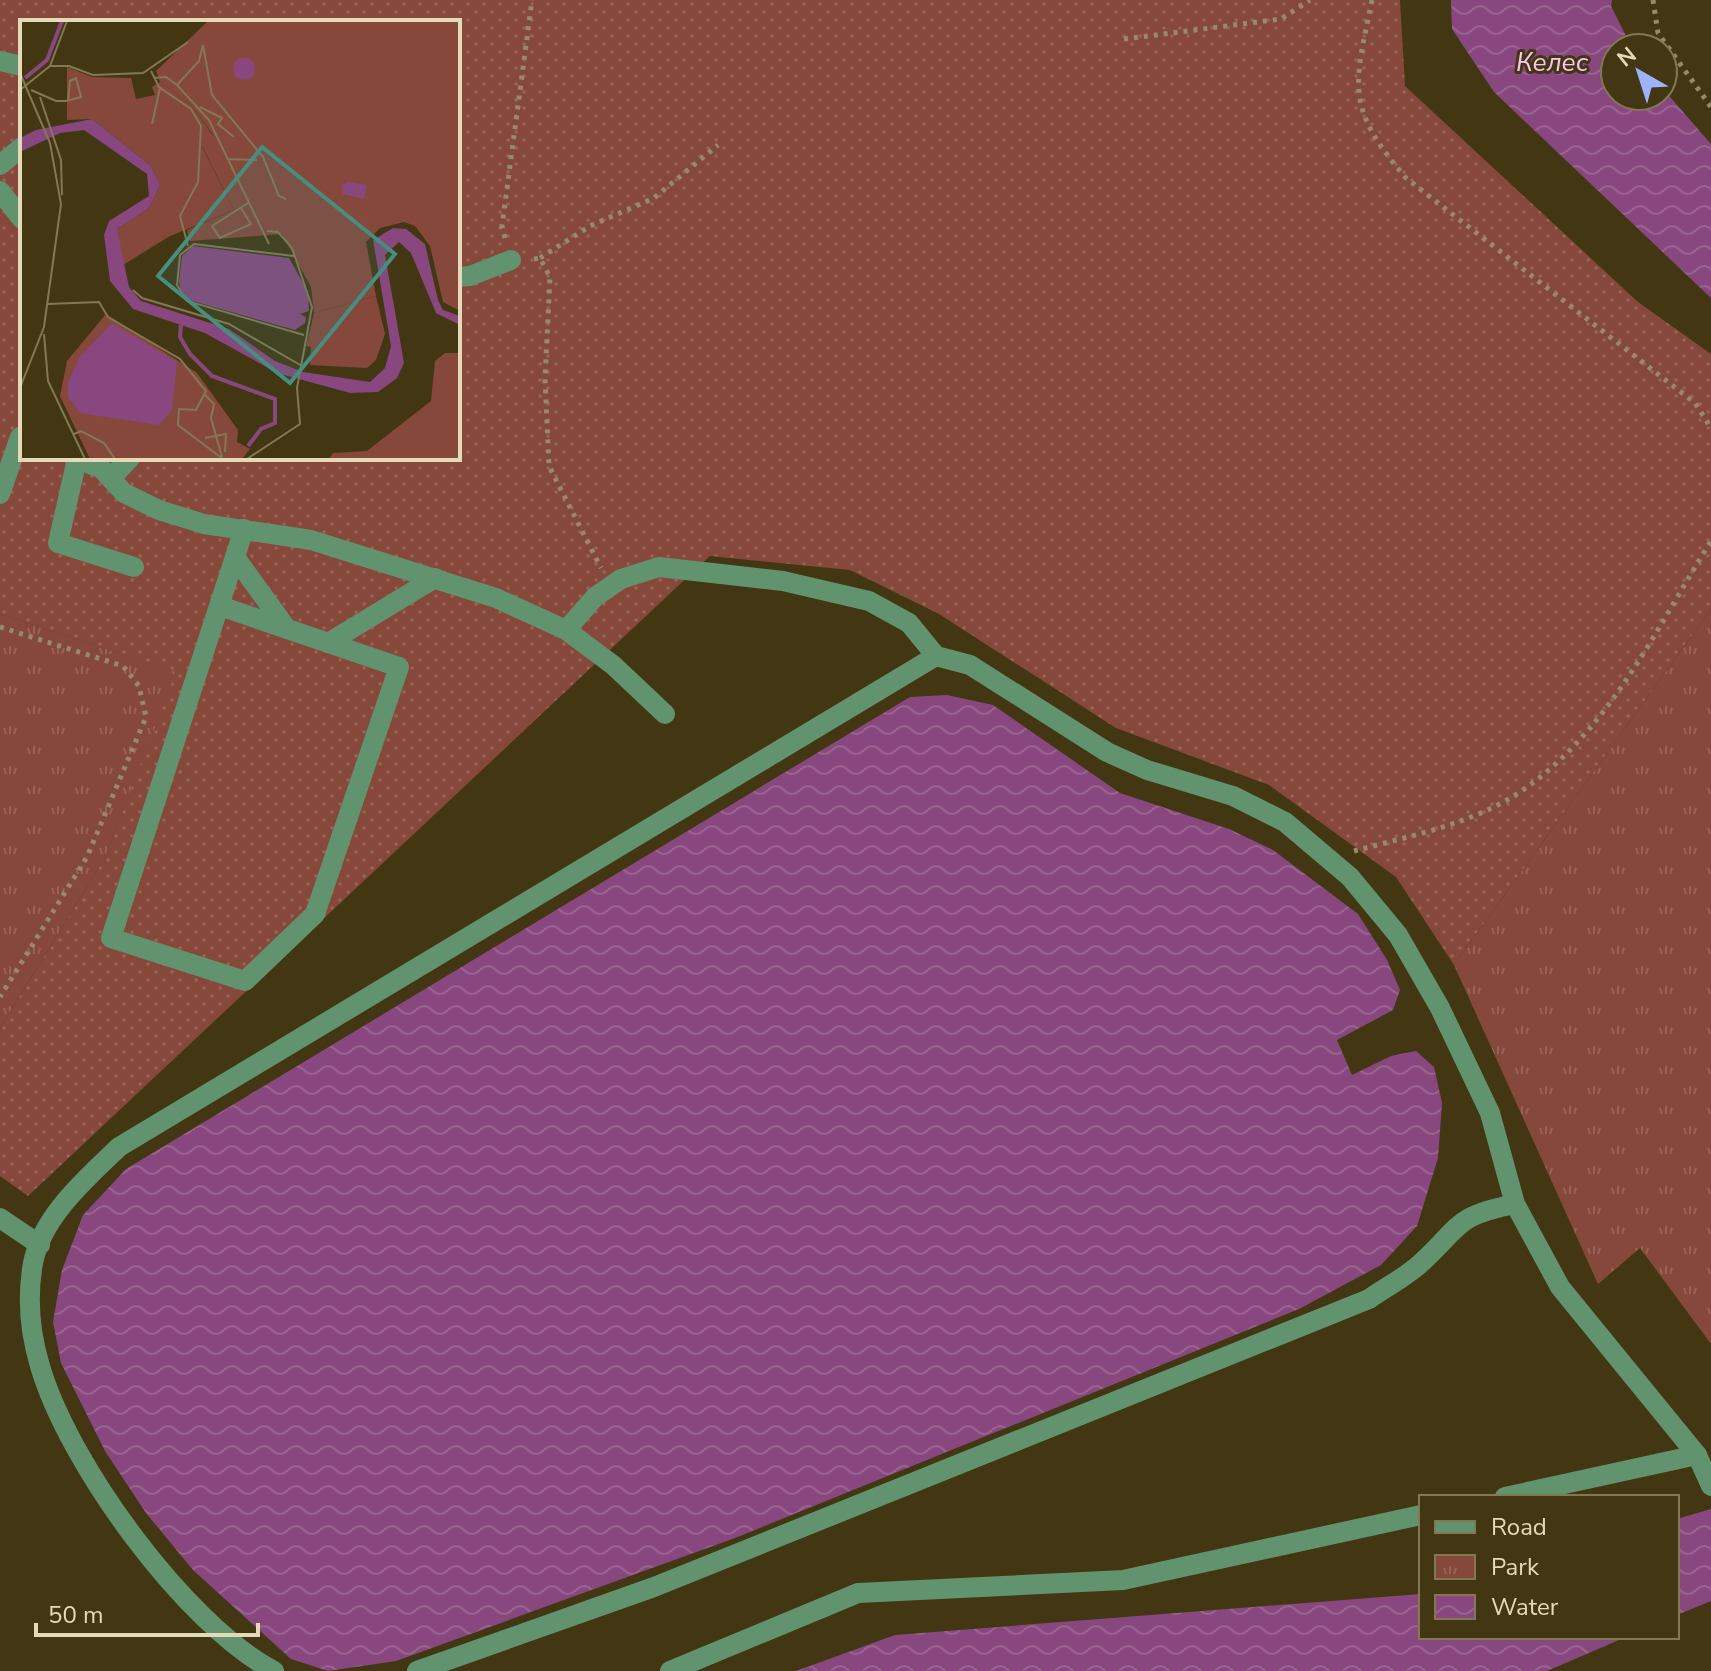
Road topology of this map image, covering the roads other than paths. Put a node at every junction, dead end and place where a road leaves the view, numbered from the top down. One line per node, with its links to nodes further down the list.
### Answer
1 (0, 61): 2 (street)
2 (20, 66)
3 (20, 149): 4 (street)
4 (0, 165)
5 (0, 191): 6 (street)
6 (20, 216)
7 (511, 260): 8 (street)
8 (460, 277)
9 (14, 435): 14 (street)
10 (75, 460): 17 (street)
11 (78, 460): 13 (street)
12 (128, 460): 13 (street)
13 (111, 478): 15 (street)
14 (0, 494)
15 (244, 529): 16 (street); 18 (street)
16 (235, 557): 19 (street); 20 (street)
17 (134, 567)
18 (435, 578): 21 (street); 22 (street)
19 (220, 606): 20 (street); 22 (street)
20 (287, 629): 22 (street)
21 (566, 630): 23 (street); 24 (street)
22 (328, 643)
23 (936, 656): 25 (street); 27 (street)
24 (665, 714)
25 (1515, 1204): 28 (street); 33 (street)
26 (0, 1218): 27 (street)
27 (40, 1245): 32 (street)
28 (1697, 1455): 29 (street); 30 (street)
29 (1711, 1486)
30 (1514, 1495)
31 (1419, 1515): 34 (street)
32 (274, 1671)
33 (417, 1671)
34 (670, 1671)

